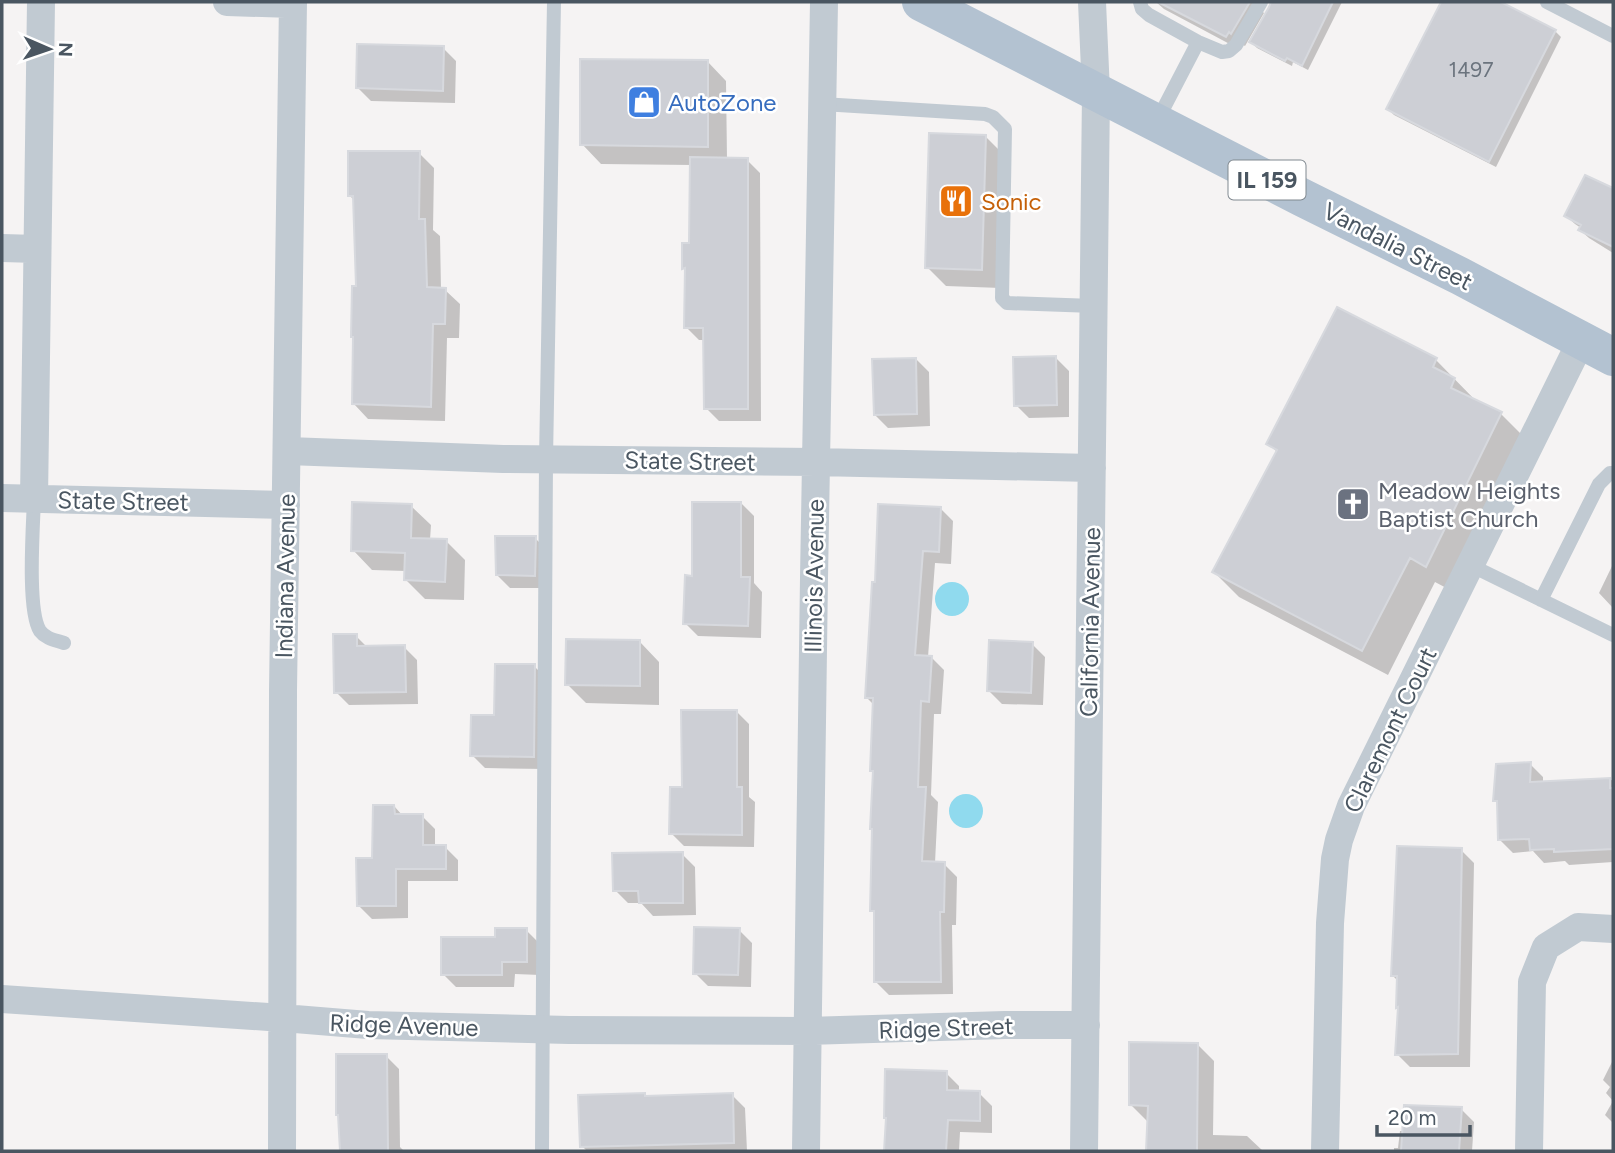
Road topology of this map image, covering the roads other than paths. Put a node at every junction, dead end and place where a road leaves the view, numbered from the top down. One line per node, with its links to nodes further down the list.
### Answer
1 (41, 2): 17 (street)
2 (227, 2): 9 (street)
3 (554, 2): 21 (lane)
4 (824, 2): 14 (street, Illinois Avenue)
5 (1092, 2): 13 (street, California Avenue)
6 (1140, 2): 12 (lane)
7 (1261, 2): 12 (lane)
8 (1547, 2): 11 (lane)
9 (293, 3): 20 (street, Indiana Avenue)
10 (943, 7): 13 (main road, Vandalia Street / IL 159)
11 (1613, 36)
12 (1198, 42): 15 (lane)
13 (1096, 92): 15 (main road, Vandalia Street / IL 159); 18 (street, California Avenue)
14 (822, 104): 18 (lane); 22 (street, Illinois Avenue)
15 (1156, 123): 19 (main road, Vandalia Street / IL 159)
16 (2, 248): 17 (street)
17 (37, 249): 26 (street)
18 (1094, 306): 23 (street, California Avenue)
19 (1597, 349): 28 (street, Claremont Court)
20 (288, 452): 21 (street, State Street); 27 (street, Indiana Avenue)
21 (546, 460): 22 (street, State Street); 36 (lane)
22 (816, 462): 23 (street, State Street); 37 (street, Illinois Avenue)
23 (1092, 468): 35 (street, California Avenue)
24 (1613, 473): 29 (lane)
25 (2, 498): 26 (street, State Street)
26 (34, 499): 27 (street, State Street); 31 (lane)
27 (286, 505): 34 (street, Indiana Avenue)
28 (1471, 565): 29 (lane); 42 (street, Claremont Court)
29 (1541, 600): 30 (lane)
30 (1613, 635)
31 (64, 643)
32 (1613, 929): 43 (street)
33 (2, 999): 34 (street, Ridge Avenue)
34 (283, 1018): 36 (street, Ridge Avenue); 38 (street, Indiana Avenue)
35 (1086, 1026): 37 (street, Ridge Street); 41 (street, California Avenue)
36 (542, 1030): 37 (street, Ridge Avenue); 39 (lane)
37 (807, 1031): 40 (street, Illinois Avenue)
38 (282, 1151)
39 (542, 1151)
40 (806, 1151)
41 (1084, 1151)
42 (1325, 1151)
43 (1529, 1151)

